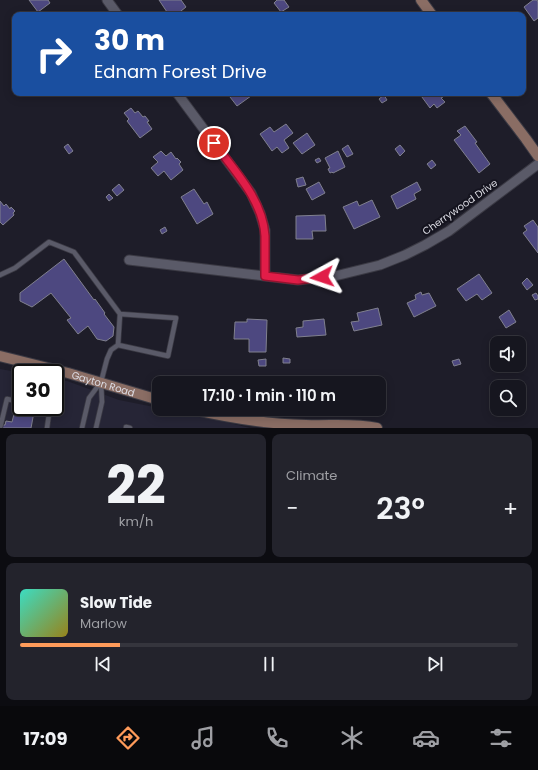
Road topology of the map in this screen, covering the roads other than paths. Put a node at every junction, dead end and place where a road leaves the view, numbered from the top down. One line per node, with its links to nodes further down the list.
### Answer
1 (107, 0): 3 (street)
2 (421, 0): 4 (street)
3 (116, 12)
4 (430, 12)
5 (178, 96): 11 (street)
6 (493, 96): 7 (street)
7 (538, 156)
8 (538, 164): 11 (street, Cherrywood Drive)
9 (129, 260): 11 (street, Cherrywood Drive)
10 (0, 275): 12 (lane)
11 (265, 276)
12 (120, 314): 13 (lane); 13 (lane)
13 (118, 345): 15 (lane)
14 (0, 356): 15 (street, Gayton Road)
15 (101, 382): 16 (street, Gayton Road); 23 (lane); 24 (lane)
16 (152, 398)
17 (12, 400): 21 (lane)
18 (49, 416): 22 (lane)
19 (228, 416): 20 (street)
20 (307, 427): 27 (street)
21 (0, 428)
22 (47, 428)
23 (82, 428)
24 (96, 428)
25 (126, 428): 26 (lane)
26 (130, 428)
27 (377, 428)

